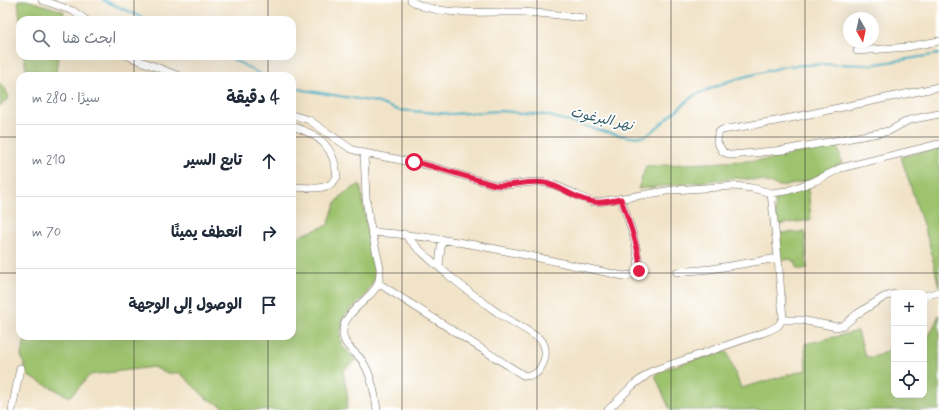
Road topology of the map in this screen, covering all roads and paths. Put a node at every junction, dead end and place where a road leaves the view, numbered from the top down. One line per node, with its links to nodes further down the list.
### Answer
1 (42, 0): 3 (street)
2 (411, 0): 4 (street)
3 (80, 16)
4 (583, 18)
5 (939, 40): 6 (street)
6 (857, 51)
7 (138, 60): 8 (street)
8 (169, 72)
9 (939, 87): 10 (street)
10 (939, 114)
11 (296, 116): 14 (street)
12 (296, 128): 15 (street)
13 (939, 144): 16 (street)
14 (364, 153): 17 (street); 18 (street)
15 (296, 186)
16 (771, 193): 17 (street); 21 (street)
17 (621, 199): 20 (street)
18 (372, 232): 19 (street); 24 (street)
19 (404, 234): 20 (street); 22 (street)
20 (442, 239): 22 (street)
21 (778, 258): 23 (street); 28 (street)
22 (439, 266): 24 (street)
23 (677, 272)
24 (378, 283): 32 (street)
25 (939, 292): 27 (street)
26 (891, 295): 28 (street)
27 (927, 295)
28 (782, 320): 30 (street)
29 (20, 368): 31 (street)
30 (612, 409)
31 (12, 410)
32 (378, 410)

